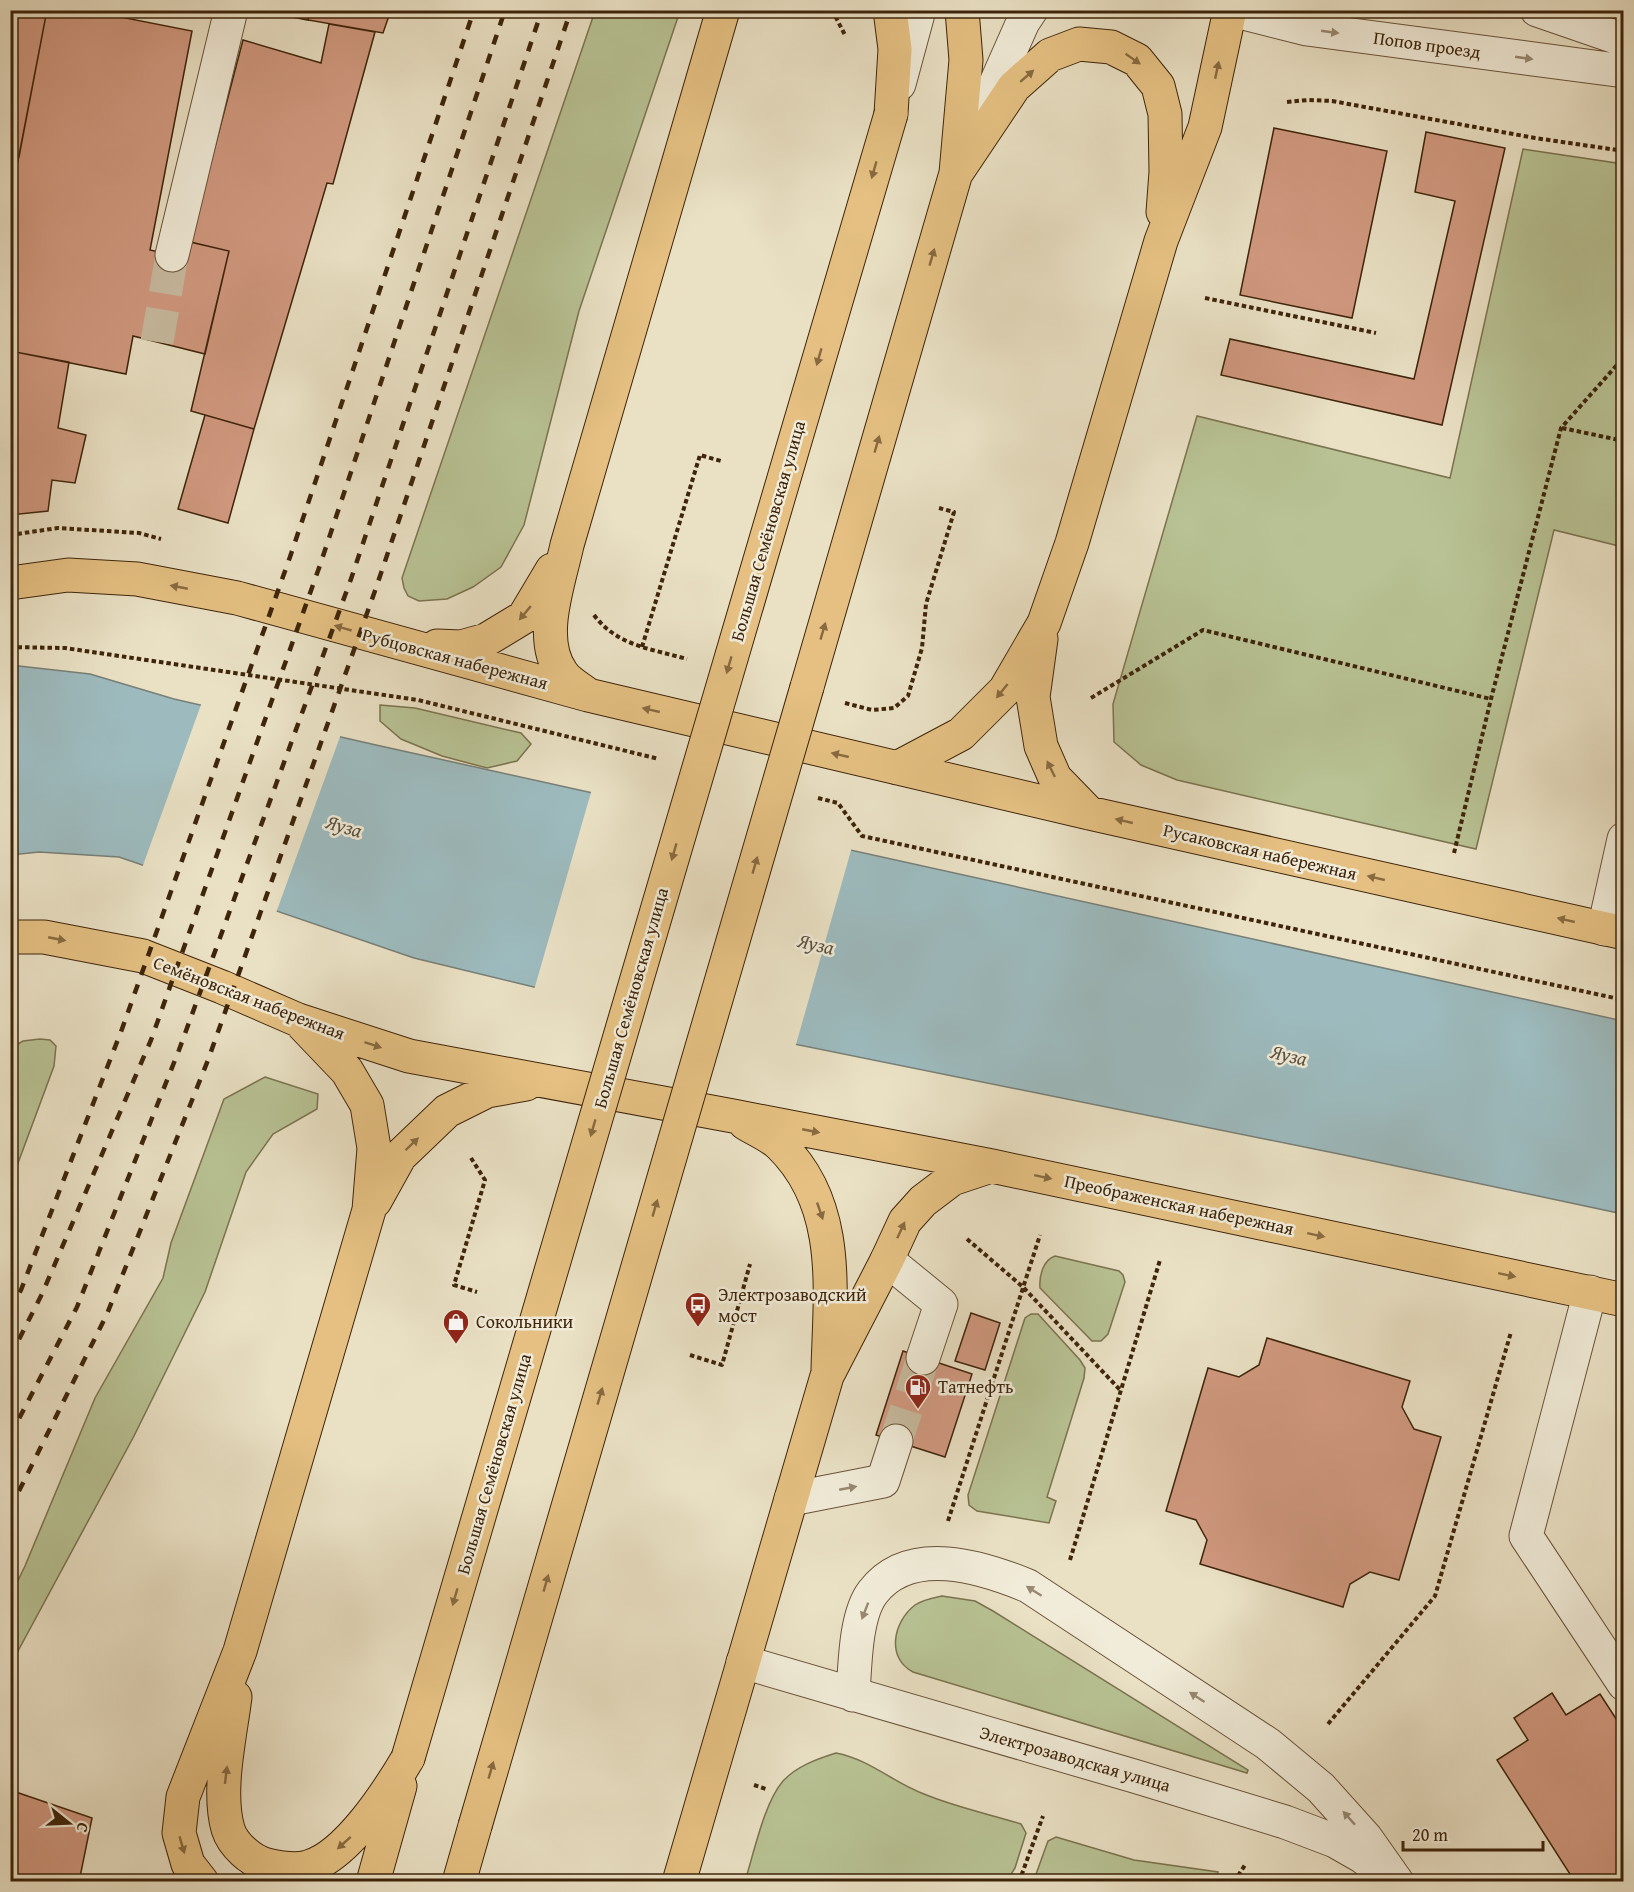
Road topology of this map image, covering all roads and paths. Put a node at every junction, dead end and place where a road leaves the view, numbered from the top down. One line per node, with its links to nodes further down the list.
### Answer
1 (231, 10): 18 (street)
2 (723, 10): 26 (main road)
3 (832, 10): 10 (path)
4 (890, 10): 14 (main road, Большая Семёновская улица)
5 (919, 10): 14 (street)
6 (962, 10): 16 (main road)
7 (1031, 10): 16 (street)
8 (1231, 10): 12 (street, Попов проезд, one-way to 12); 17 (main road, one-way to 8)
9 (1537, 10): 11 (street)
10 (844, 34)
11 (1623, 40)
12 (1623, 71)
13 (1287, 102): 15 (path)
14 (891, 114): 76 (main road, Большая Семёновская улица, one-way to 76, bridge)
15 (1623, 151)
16 (956, 173): 17 (main road, one-way to 17); 78 (main road, one-way to 16, bridge)
17 (1161, 241): 29 (main road)
18 (172, 255)
19 (1205, 298): 20 (path)
20 (1376, 333)
21 (1623, 357): 22 (path)
22 (1561, 428): 23 (path); 35 (path)
23 (1623, 441)
24 (721, 461): 32 (path)
25 (939, 508): 28 (path)
26 (567, 545): 30 (main road, one-way to 30); 33 (main road)
27 (10, 584): 30 (main road, Рубцовская набережная, one-way to 27)
28 (926, 604)
29 (1044, 623): 37 (main road, one-way to 37); 39 (main road, one-way to 29)
30 (400, 644): 33 (main road, Рубцовская набережная)
31 (10, 647): 36 (path)
32 (642, 647)
33 (588, 695): 37 (main road, Рубцовская набережная, one-way to 33)
34 (1091, 698): 35 (path)
35 (1491, 699): 41 (path)
36 (664, 761)
37 (897, 768): 39 (main road, Русаковская набережная)
38 (815, 797): 44 (path)
39 (1089, 813): 42 (main road, Русаковская набережная, one-way to 39)
40 (1623, 839): 42 (street)
41 (1453, 857)
42 (1613, 931)
43 (10, 937): 45 (main road, Семёновская набережная, one-way to 45)
44 (1623, 1000)
45 (298, 1020): 46 (main road, Семёновская набережная, one-way to 46); 50 (main road)
46 (540, 1081): 47 (main road, Семёновская набережная); 50 (main road, one-way to 46)
47 (733, 1116): 49 (main road, Преображенская набережная, one-way to 49); 63 (main road, one-way to 63)
48 (471, 1158): 57 (path)
49 (992, 1166): 53 (main road, one-way to 49); 58 (main road, Преображенская набережная, one-way to 58)
50 (369, 1210): 69 (main road)
51 (1040, 1235): 56 (path)
52 (967, 1239): 56 (path)
53 (887, 1260): 62 (street); 63 (main road)
54 (1161, 1260): 64 (path)
55 (750, 1264): 61 (path)
56 (1023, 1287): 64 (path); 67 (path)
57 (477, 1292)
58 (1590, 1292): 59 (main road, Преображенская набережная); 71 (street)
59 (1623, 1300)
60 (1511, 1332): 73 (path)
61 (690, 1355)
62 (923, 1358)
63 (827, 1376): 66 (main road)
64 (1121, 1391): 68 (path)
65 (896, 1441): 66 (street, one-way to 65)
66 (791, 1499): 70 (main road)
67 (948, 1521)
68 (1070, 1560)
69 (240, 1651): 76 (main road, one-way to 69); 81 (main road, one-way to 81)
70 (743, 1662): 72 (street, Электрозаводская улица); 85 (main road)
71 (1623, 1684)
72 (853, 1695): 80 (street, Электрозаводская улица); 80 (street, one-way to 72)
73 (1328, 1724)
74 (754, 1785): 75 (path)
75 (766, 1789)
76 (388, 1801): 82 (main road)
77 (1043, 1816): 86 (path)
78 (475, 1826): 83 (main road); 84 (main road)
79 (1245, 1865): 87 (path)
80 (1380, 1877)
81 (201, 1881)
82 (373, 1881)
83 (459, 1881)
84 (478, 1881)
85 (679, 1881)
86 (1019, 1881)
87 (1234, 1881)

